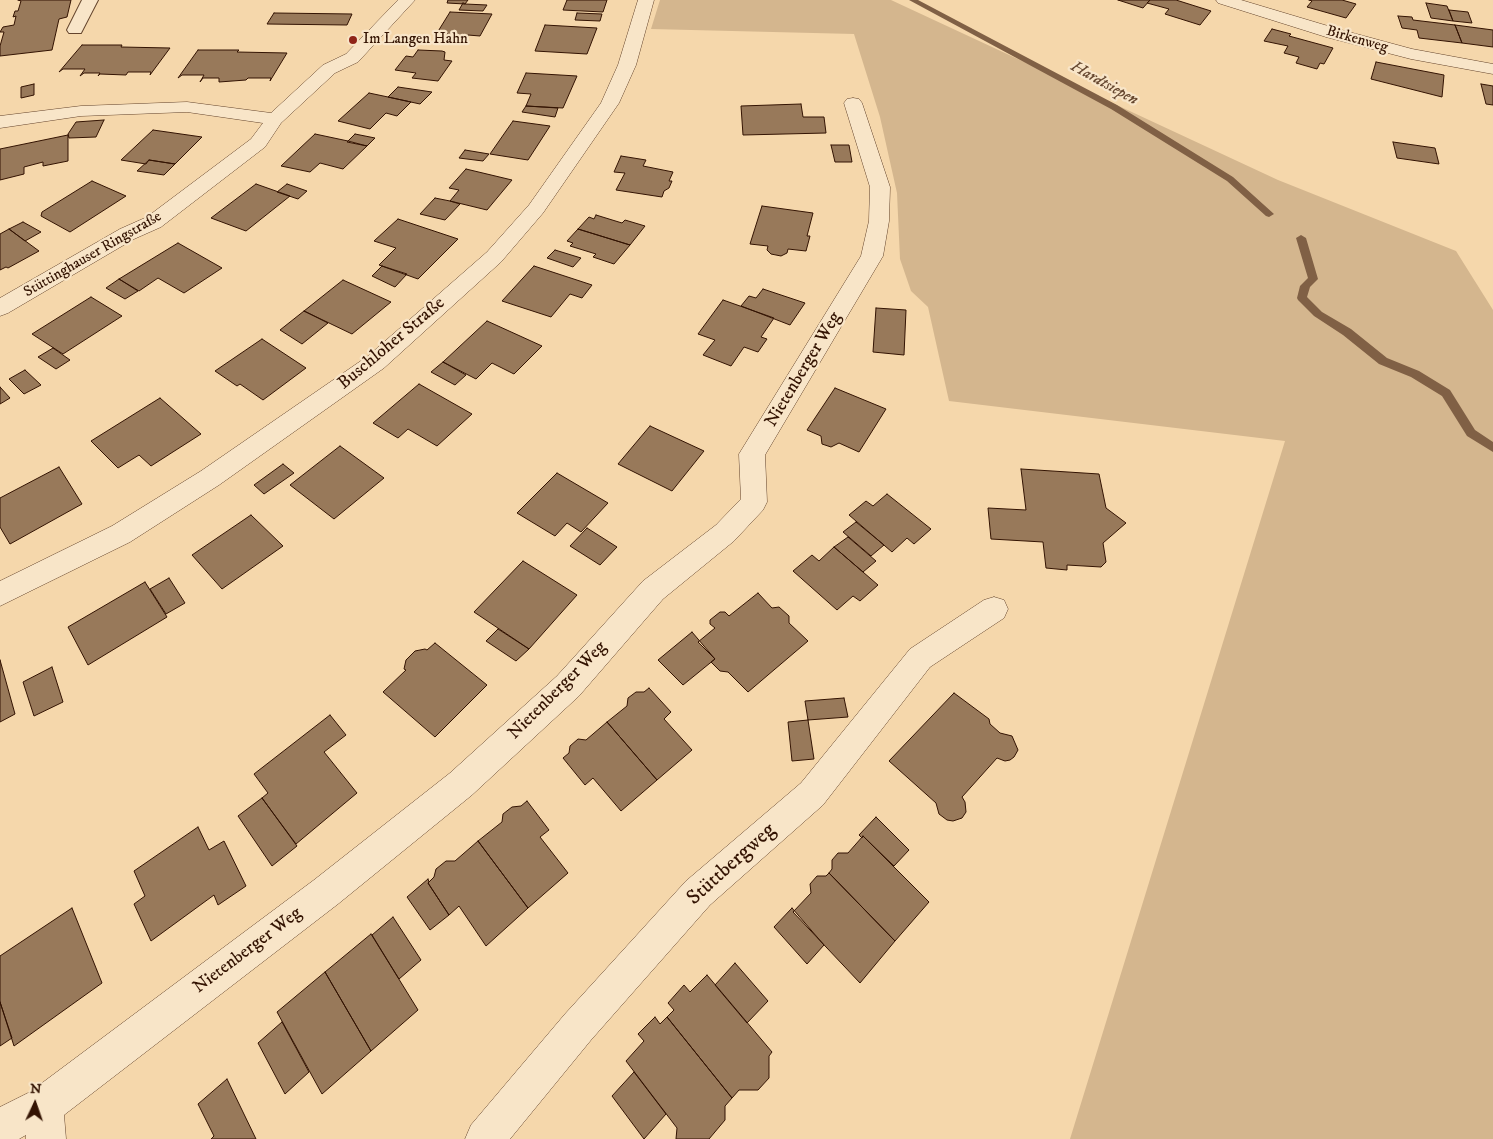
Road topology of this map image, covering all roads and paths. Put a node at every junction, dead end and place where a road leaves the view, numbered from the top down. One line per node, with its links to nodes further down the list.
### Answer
1 (90, 0): 5 (lane)
2 (407, 0): 8 (street, Stüttinghauser Ringstraße)
3 (646, 0): 11 (street, Buschloher Straße)
4 (1224, 0): 6 (street, Birkenweg)
5 (75, 30)
6 (1493, 69)
7 (853, 103): 13 (street, Nietenberger Weg)
8 (275, 119): 9 (street); 10 (street, Stüttinghauser Ringstraße)
9 (0, 122)
10 (0, 308)
11 (0, 594)
12 (994, 609): 15 (street, Stüttbergweg)
13 (45, 1123): 14 (street, Nietenberger Weg)
14 (0, 1128)
15 (485, 1139)

